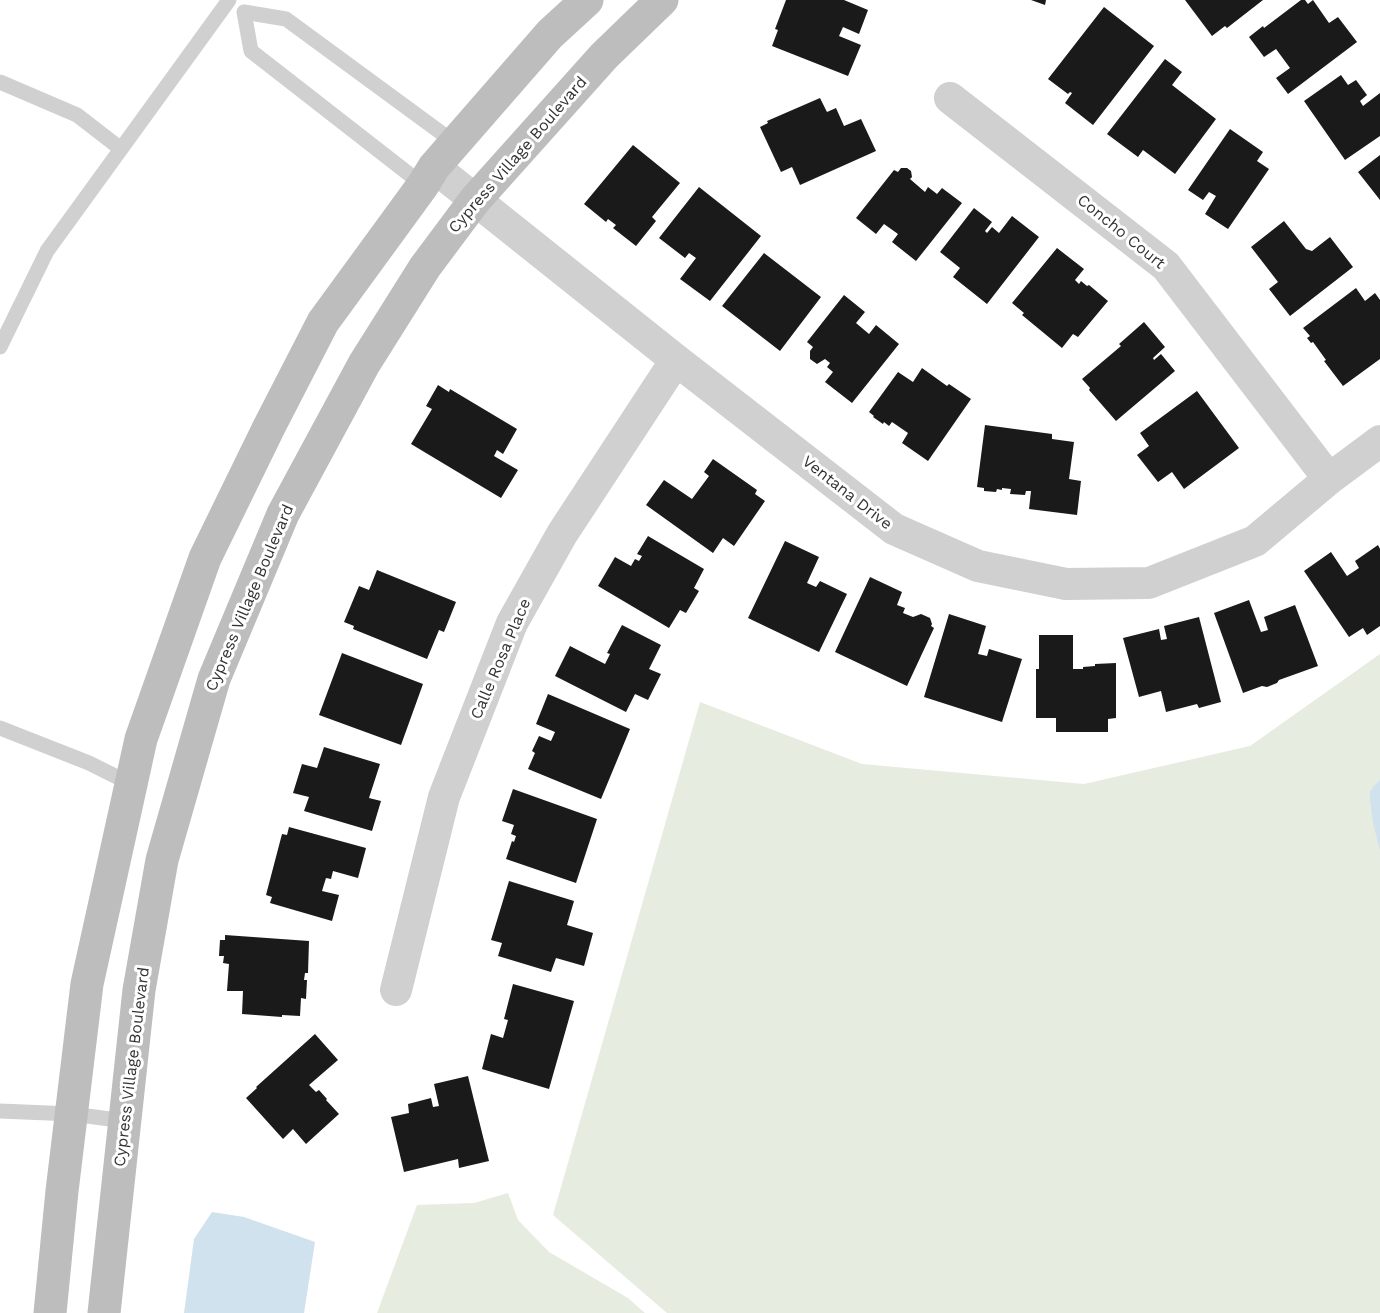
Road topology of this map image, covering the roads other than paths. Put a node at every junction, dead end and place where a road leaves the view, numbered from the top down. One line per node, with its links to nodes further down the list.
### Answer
1 (229, 0): 4 (lane); 7 (lane)
2 (587, 0): 8 (street)
3 (662, 0): 9 (street, Cypress Village Boulevard)
4 (244, 12): 8 (lane); 8 (lane)
5 (0, 82): 7 (lane)
6 (950, 98): 13 (street, Concho Court)
7 (121, 149): 10 (lane)
8 (437, 165): 9 (street, Ventana Drive); 15 (street)
9 (475, 200): 11 (street, Ventana Drive); 19 (street, Cypress Village Boulevard)
10 (0, 347)
11 (676, 360): 13 (street, Ventana Drive); 16 (street, Calle Rosa Place)
12 (1380, 441): 13 (street, Ventana Drive)
13 (1329, 479)
14 (0, 728): 15 (lane)
15 (131, 784): 18 (street)
16 (396, 990)
17 (0, 1111): 18 (lane)
18 (72, 1114): 19 (lane); 20 (street)
19 (125, 1121): 21 (street, Cypress Village Boulevard)
20 (50, 1313)
21 (104, 1313)

